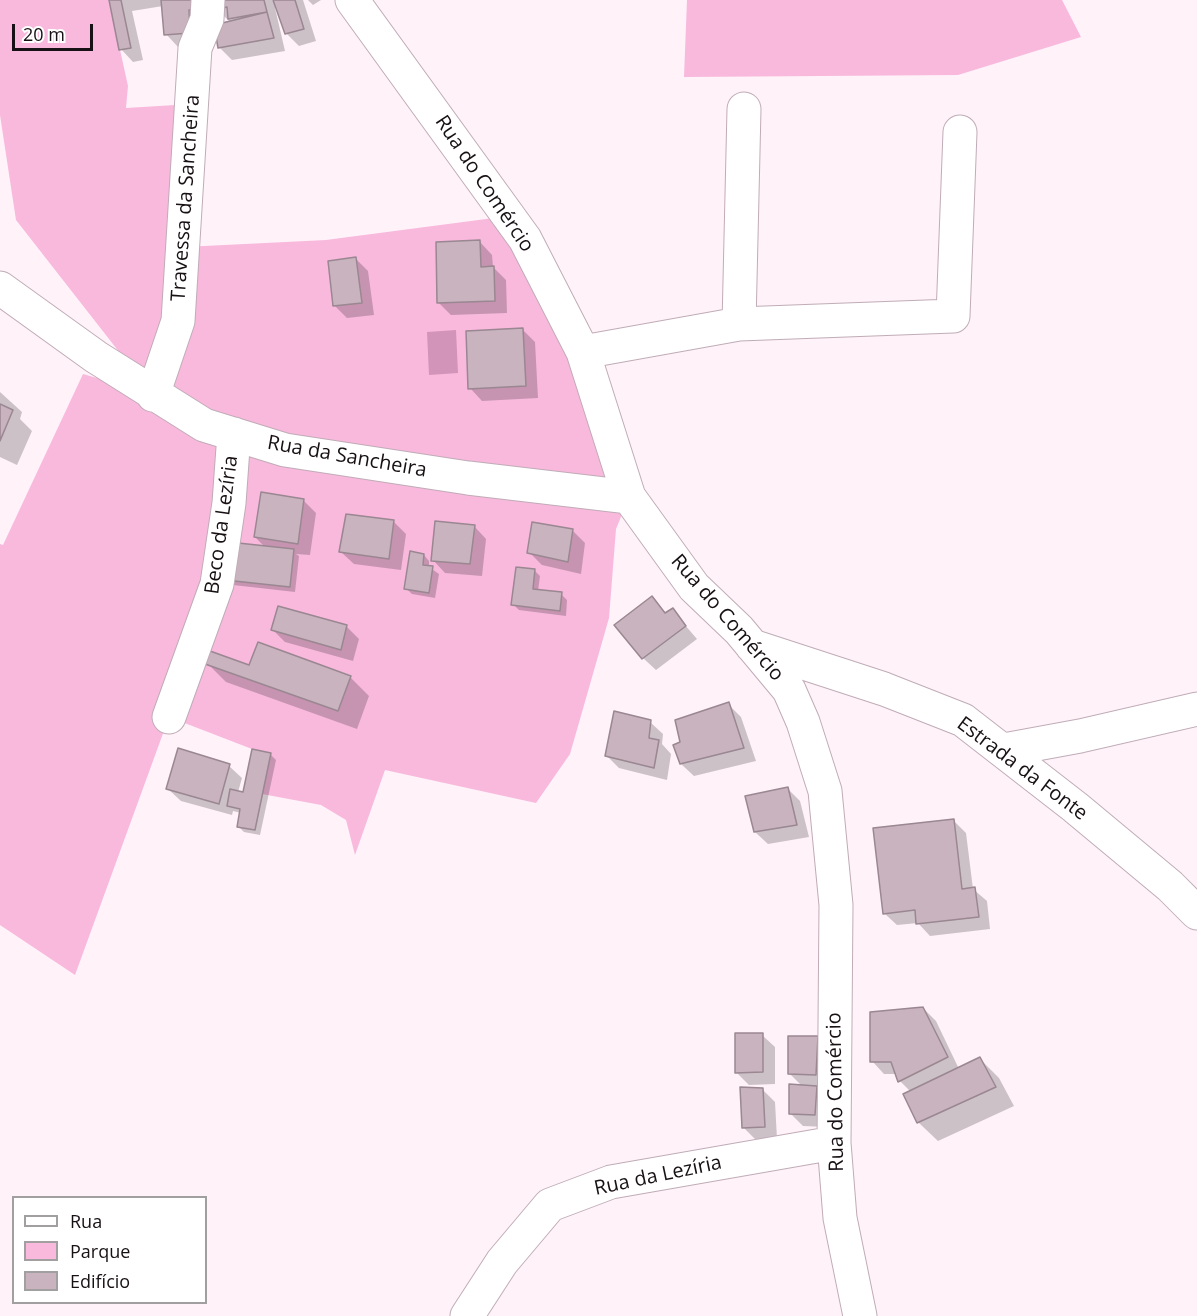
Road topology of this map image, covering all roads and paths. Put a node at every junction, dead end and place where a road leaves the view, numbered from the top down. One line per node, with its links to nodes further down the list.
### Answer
1 (208, 0): 8 (street, Travessa da Sancheira)
2 (352, 0): 7 (street, Rua do Comércio)
3 (744, 108): 6 (street)
4 (960, 132): 6 (street)
5 (0, 288): 8 (street, Rua da Sancheira)
6 (740, 324): 7 (street)
7 (583, 352): 10 (street, Rua do Comércio)
8 (153, 395): 9 (street, Rua da Sancheira)
9 (234, 434): 10 (street, Rua da Sancheira); 13 (street, Beco da Lezíria)
10 (629, 497): 11 (street, Rua do Comércio)
11 (752, 646): 14 (street, Estrada da Fonte); 16 (street, Rua do Comércio)
12 (1197, 709): 14 (street)
13 (169, 717)
14 (1004, 750): 15 (street, Estrada da Fonte)
15 (1197, 913)
16 (834, 1143): 17 (street, Rua da Lezíria); 18 (street, Rua do Comércio)
17 (467, 1316)
18 (860, 1316)

